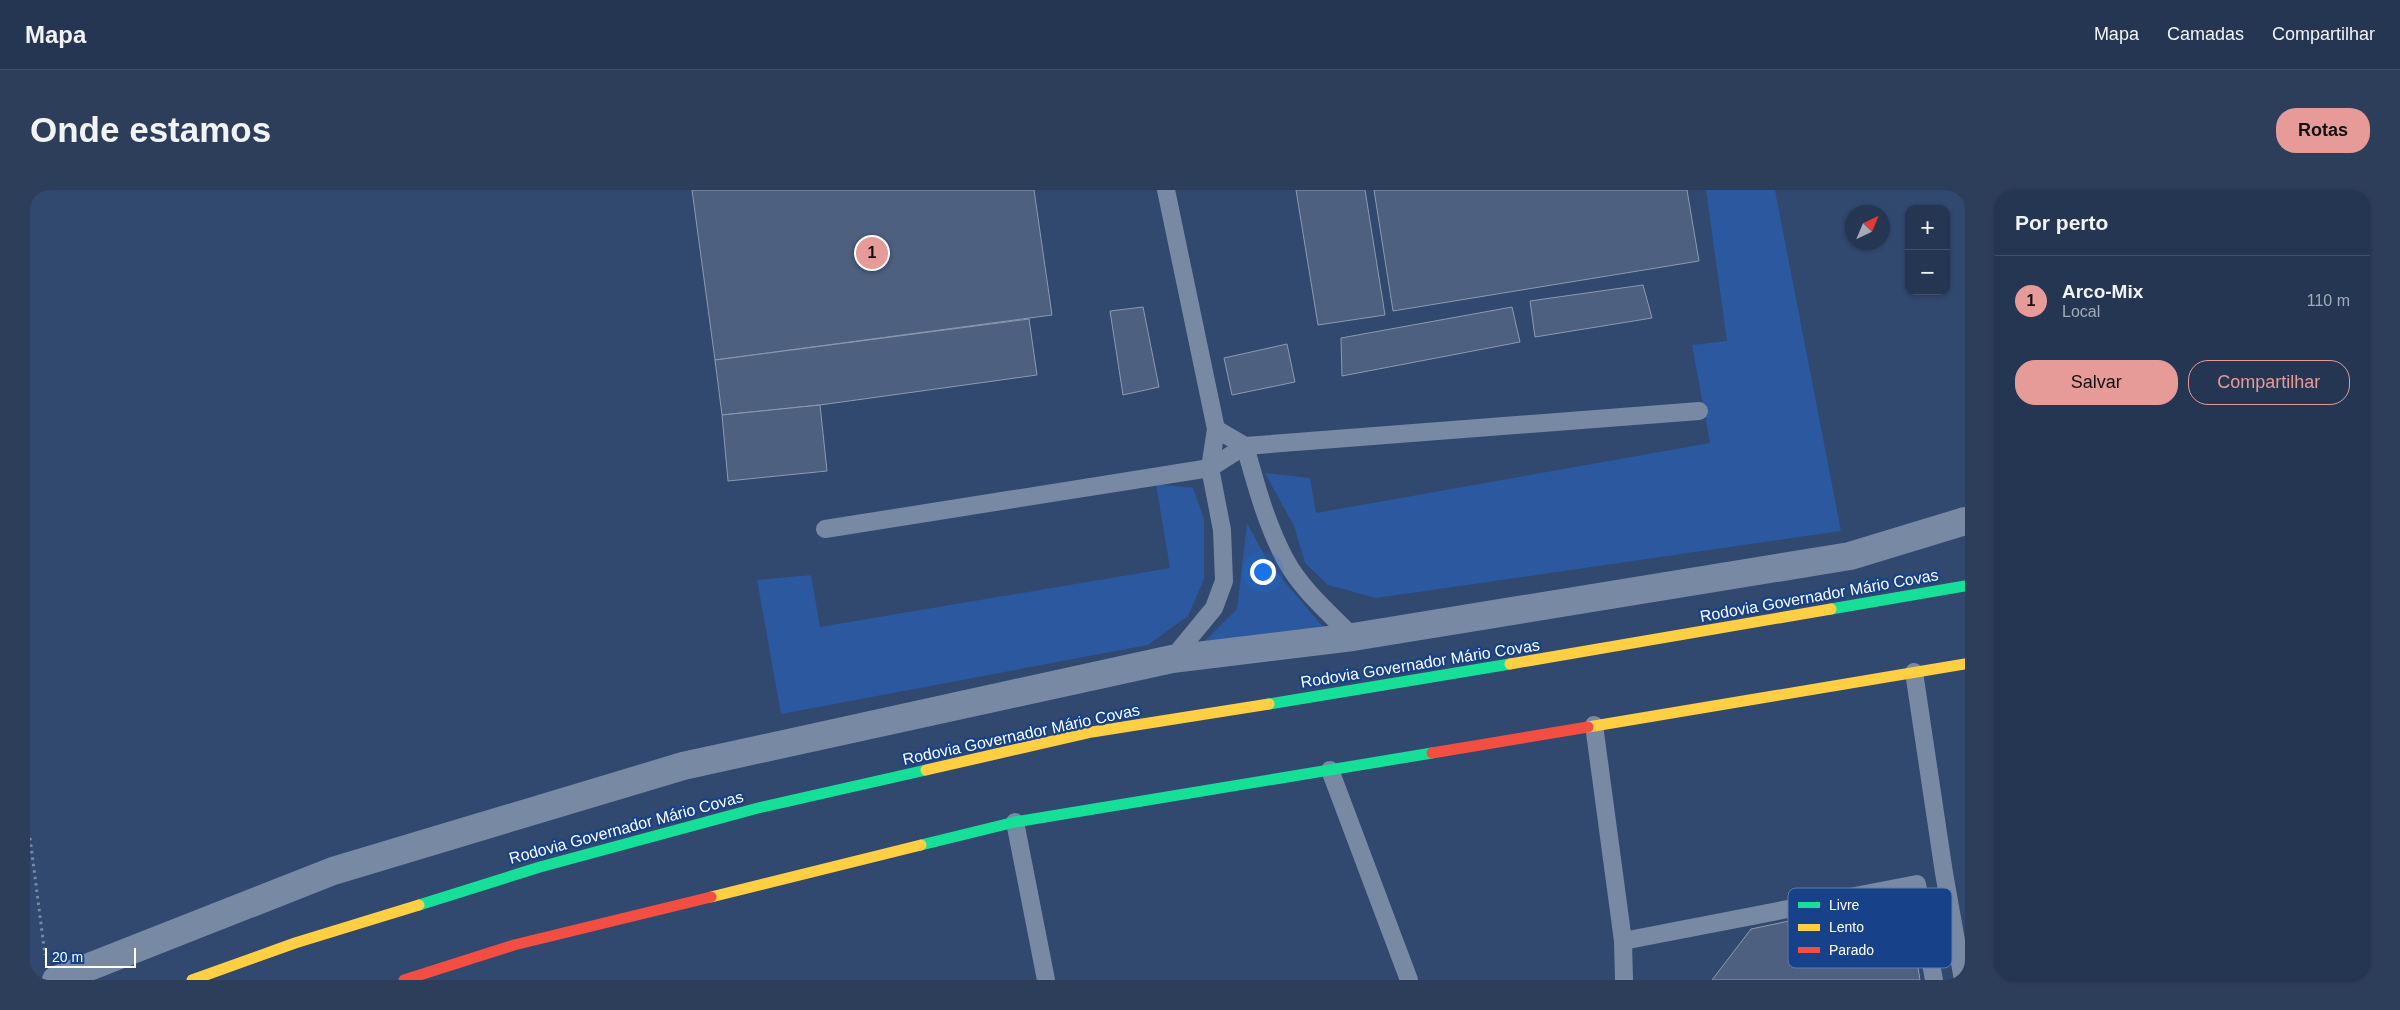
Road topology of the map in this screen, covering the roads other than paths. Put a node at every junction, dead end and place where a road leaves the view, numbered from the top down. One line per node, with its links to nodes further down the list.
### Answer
1 (1166, 190): 3 (lane)
2 (1699, 411): 4 (lane)
3 (1216, 429): 4 (lane); 5 (lane)
4 (1245, 446): 5 (lane); 9 (lane)
5 (1210, 468): 7 (lane); 10 (lane)
6 (1965, 521): 9 (street)
7 (824, 529)
8 (1965, 586): 23 (highway, Rodovia Governador Mário Covas)
9 (1353, 637): 10 (street)
10 (1172, 659): 22 (street)
11 (1965, 664): 12 (highway)
12 (1914, 672): 13 (highway); 18 (lane)
13 (1594, 725): 14 (highway); 21 (lane)
14 (1330, 770): 15 (highway); 26 (lane)
15 (1015, 822): 24 (highway); 25 (lane)
16 (1896, 888): 17 (lane)
17 (1918, 888)
18 (1947, 888)
19 (1788, 909): 21 (lane)
20 (1952, 918): 28 (lane)
21 (1623, 941): 27 (lane)
22 (50, 970)
23 (192, 980)
24 (404, 980)
25 (1046, 980)
26 (1409, 980)
27 (1624, 980)
28 (1963, 980)

